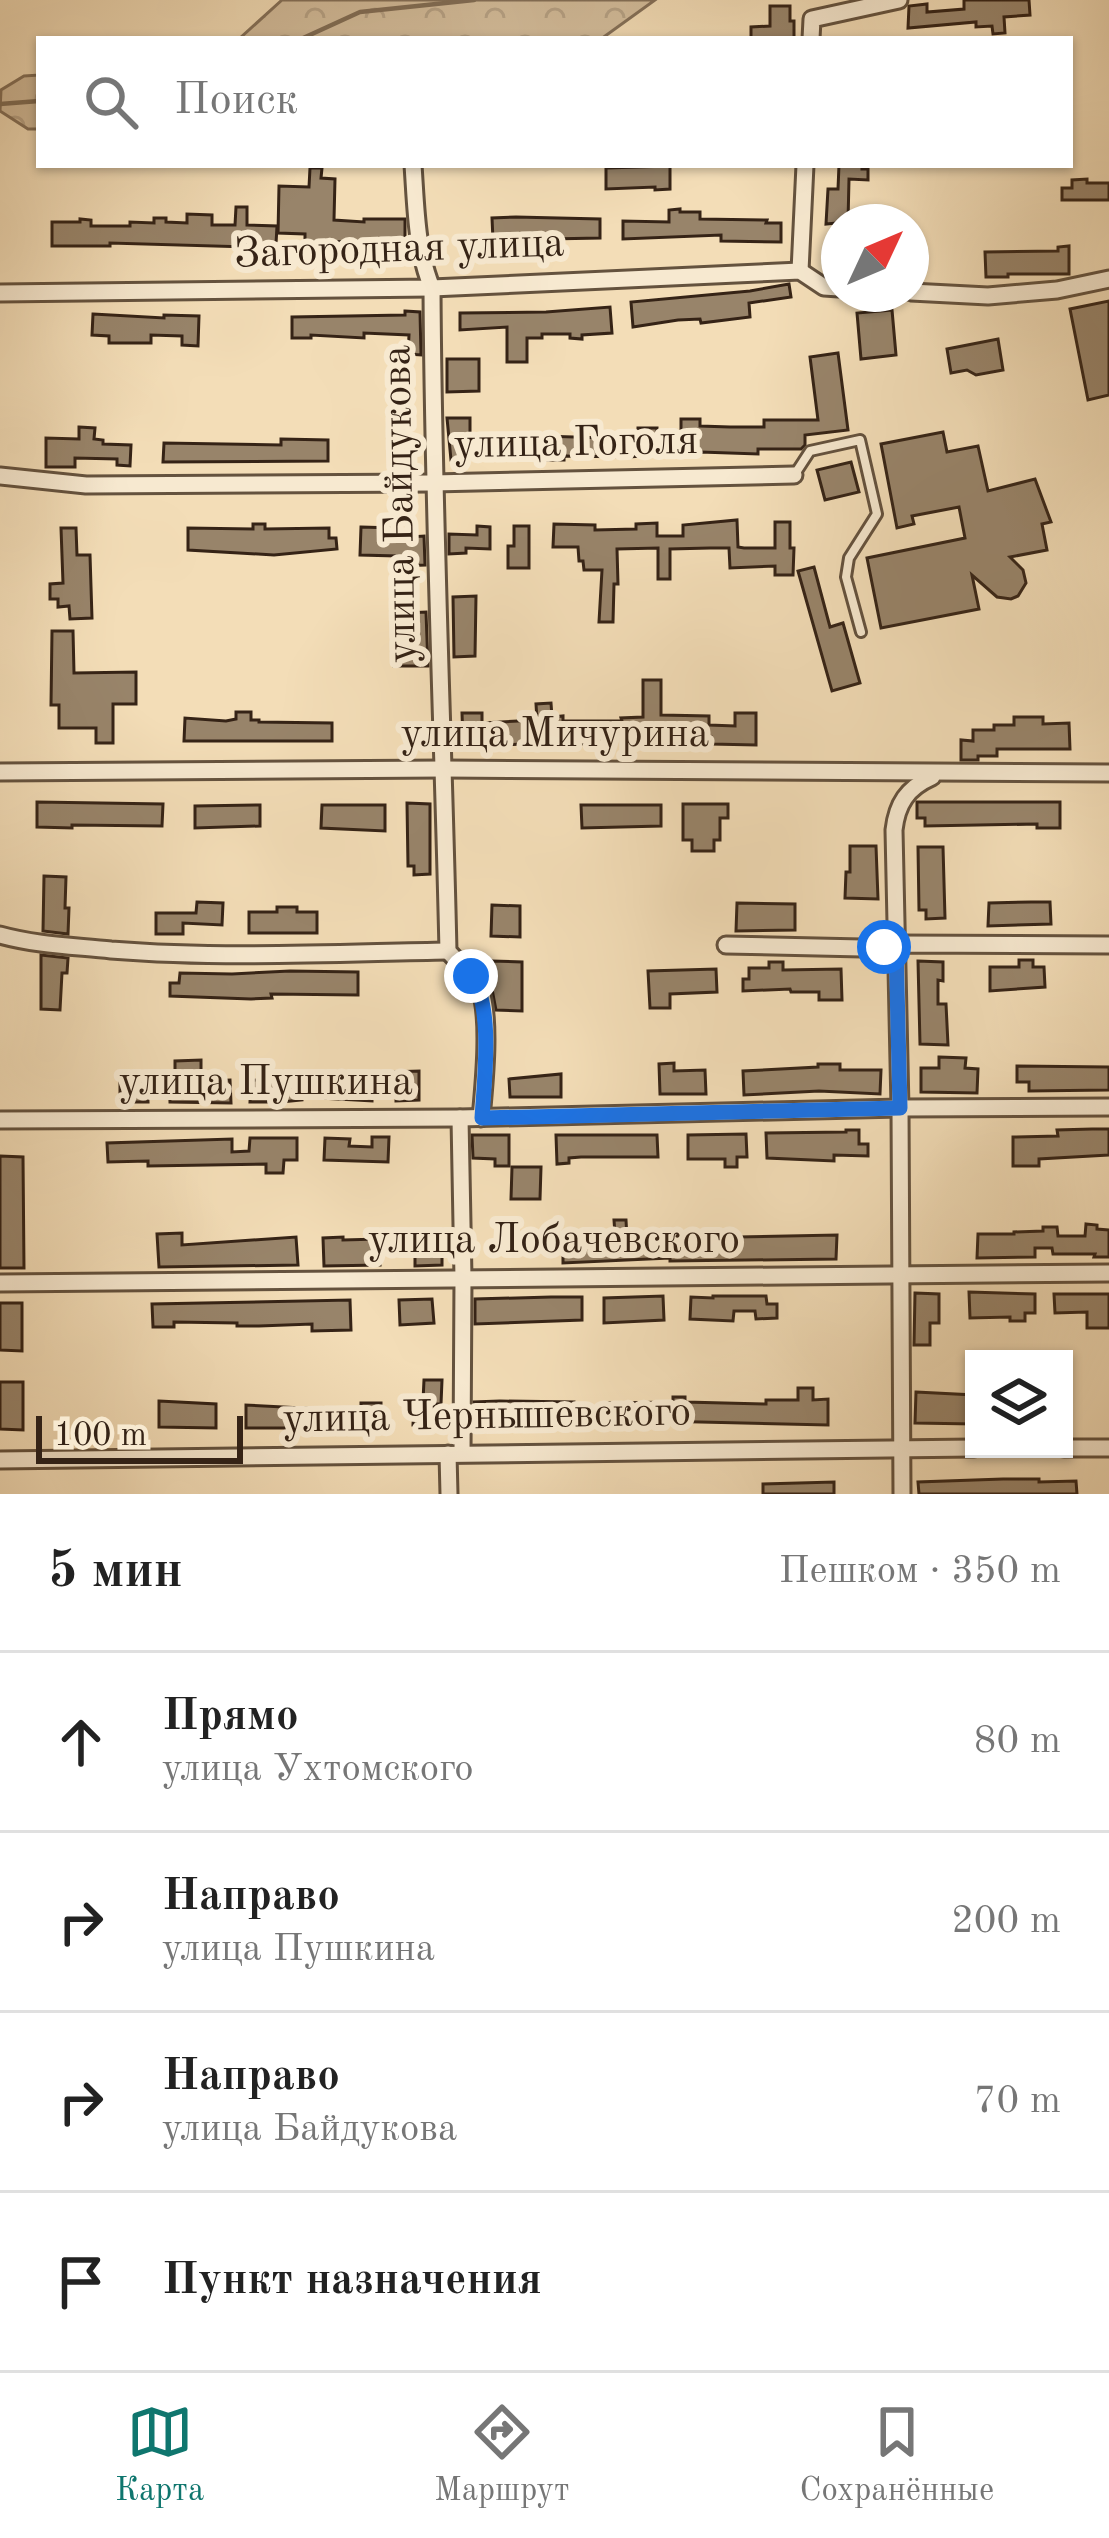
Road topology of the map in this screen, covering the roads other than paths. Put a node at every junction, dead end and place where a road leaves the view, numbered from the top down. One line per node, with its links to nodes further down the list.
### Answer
1 (899, 0): 2 (street)
2 (811, 36)
3 (413, 168): 8 (street, улица Байдукова)
4 (805, 168): 5 (street)
5 (800, 271): 7 (street, Загородная улица); 8 (street, Загородная улица)
6 (1109, 279): 10 (street)
7 (821, 285)
8 (432, 288): 9 (street, Загородная улица); 13 (street, улица Байдукова)
9 (0, 293)
10 (929, 293)
11 (794, 475): 13 (street, улица Гоголя); 14 (lane)
12 (0, 476): 13 (street, улица Гоголя)
13 (433, 483): 15 (street, улица Байдукова)
14 (861, 632)
15 (444, 770): 16 (street, улица Мичурина); 18 (street, улица Мичурина); 23 (street, улица Байдукова)
16 (0, 772)
17 (1109, 773): 18 (street, улица Мичурина)
18 (940, 774): 20 (street)
19 (0, 935): 23 (street)
20 (896, 944): 21 (street); 22 (street); 25 (street)
21 (726, 945)
22 (1109, 945)
23 (448, 951): 27 (street)
24 (1109, 1107): 25 (street, улица Пушкина)
25 (900, 1108): 27 (street, улица Пушкина); 30 (street)
26 (460, 1118): 27 (street, улица Пушкина); 28 (street, улица Пушкина); 31 (street)
27 (482, 1118)
28 (0, 1120)
29 (1109, 1274): 30 (street, улица Лобачевского)
30 (900, 1275): 31 (street, улица Лобачевского); 33 (street)
31 (463, 1278): 32 (street, улица Лобачевского); 37 (street)
32 (0, 1283)
33 (901, 1448): 34 (street, улица Чернышевского); 37 (street, улица Чернышевского); 40 (street)
34 (965, 1448)
35 (1073, 1448): 36 (street)
36 (1109, 1448)
37 (455, 1454): 38 (street, улица Чернышевского); 39 (street)
38 (0, 1460)
39 (449, 1494)
40 (902, 1494)

